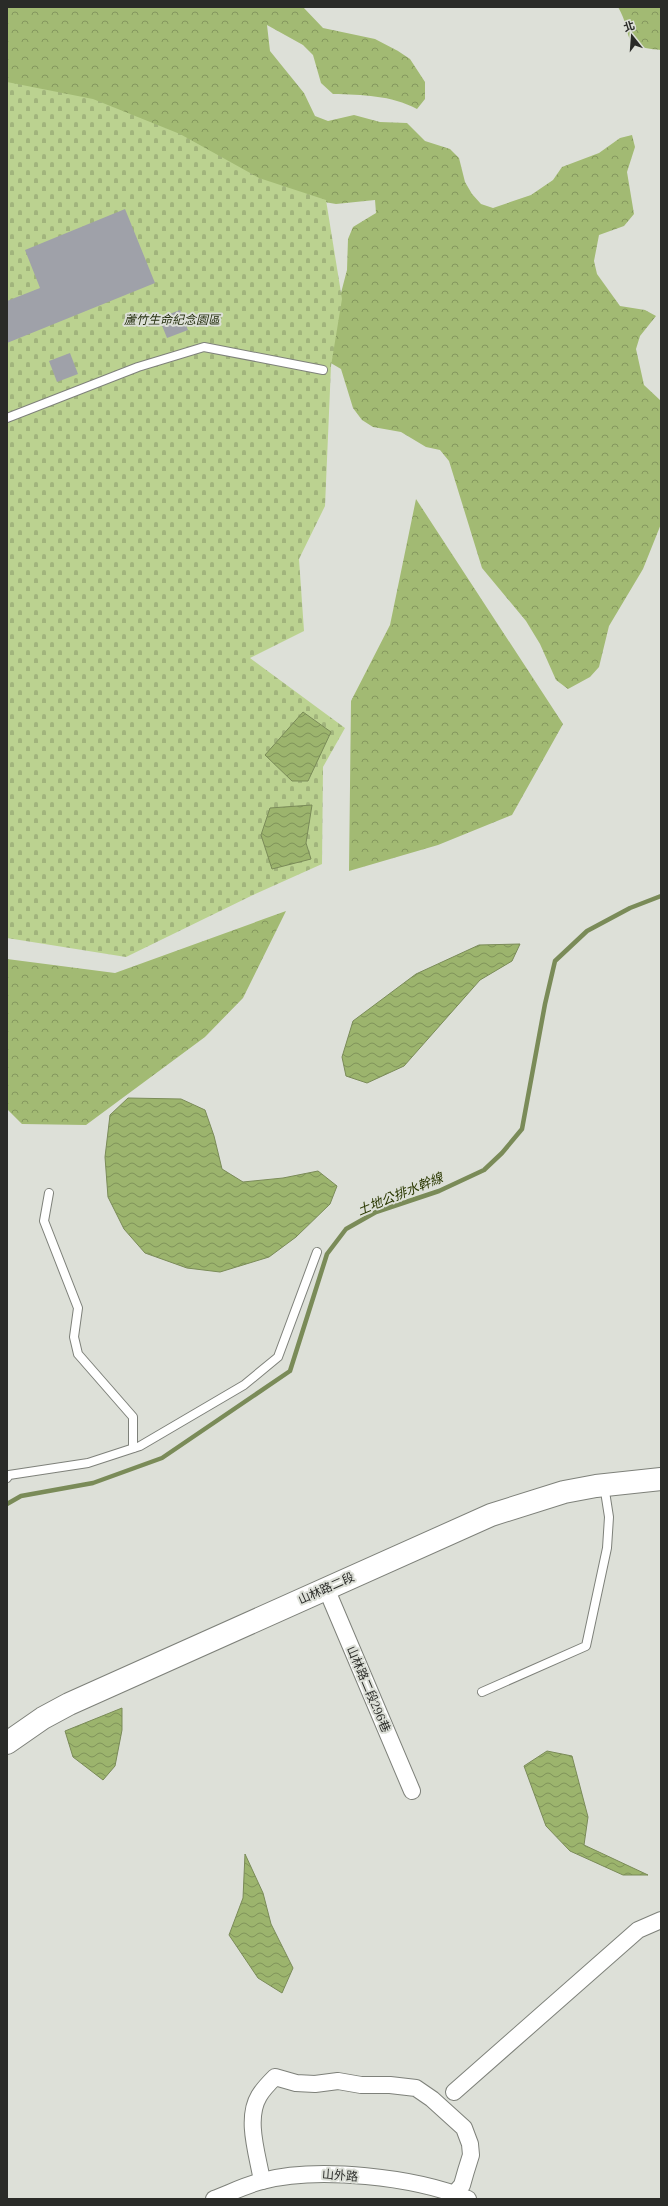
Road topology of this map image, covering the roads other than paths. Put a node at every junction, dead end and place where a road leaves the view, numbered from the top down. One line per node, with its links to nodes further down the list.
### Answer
1 (323, 370): 2 (lane)
2 (7, 418)
3 (49, 1193): 5 (lane)
4 (317, 1252): 5 (lane)
5 (133, 1448): 6 (lane)
6 (7, 1478)
7 (661, 1479): 8 (main road, 山林路二段)
8 (604, 1485): 9 (main road, 山林路二段); 10 (lane)
9 (326, 1588): 11 (main road, 山林路二段); 12 (street, 山林路二段296巷)
10 (482, 1692)
11 (7, 1743)
12 (412, 1791)
13 (661, 1920): 14 (street)
14 (454, 2092)
15 (262, 2181): 16 (street, 山外路); 16 (street); 17 (street, 山外路)
16 (462, 2196)
17 (214, 2199)

